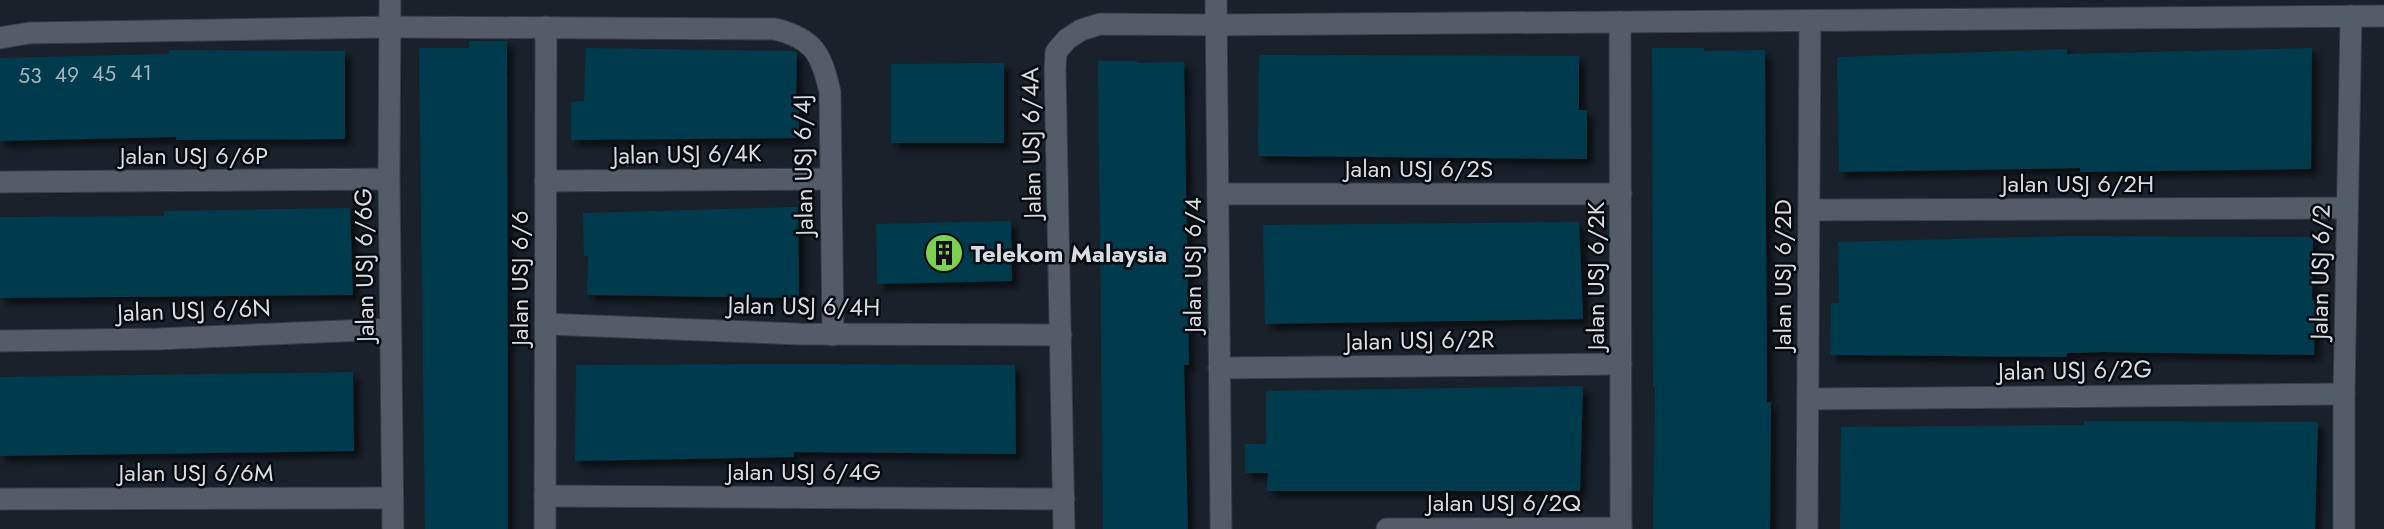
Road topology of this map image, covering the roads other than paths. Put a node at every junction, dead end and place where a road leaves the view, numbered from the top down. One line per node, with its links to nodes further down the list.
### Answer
1 (390, 0): 8 (street, Jalan USJ 6/6G)
2 (1216, 0): 7 (street, Jalan USJ 6/4)
3 (2351, 16): 4 (street); 5 (street); 17 (street, Jalan USJ 6/2)
4 (2384, 16)
5 (1810, 21): 6 (street); 18 (street, Jalan USJ 6/2D)
6 (1620, 22): 7 (street); 16 (street, Jalan USJ 6/2K)
7 (1216, 25): 15 (street, Jalan USJ 6/4); 22 (street, Jalan USJ 6/4A)
8 (389, 27): 9 (street, Jalan USJ 6/4J); 10 (street, Jalan USJ 6/4J); 12 (street, Jalan USJ 6/6G)
9 (546, 27): 11 (street, Jalan USJ 6/4J); 13 (street, Jalan USJ 6/6)
10 (0, 38)
11 (830, 178): 13 (street, Jalan USJ 6/4K); 21 (street, Jalan USJ 6/4J)
12 (389, 179): 14 (street, Jalan USJ 6/6P); 20 (street, Jalan USJ 6/6G)
13 (545, 181): 19 (street, Jalan USJ 6/6)
14 (0, 183)
15 (1218, 194): 16 (street, Jalan USJ 6/2S); 25 (street, Jalan USJ 6/4)
16 (1621, 194): 24 (street, Jalan USJ 6/2K)
17 (2347, 208): 18 (street, Jalan USJ 6/2H); 26 (street, Jalan USJ 6/2)
18 (1809, 210): 27 (street, Jalan USJ 6/2D)
19 (545, 324): 21 (street, Jalan USJ 6/4H); 28 (street, Jalan USJ 6/6)
20 (390, 329): 23 (street, Jalan USJ 6/6N); 29 (street, Jalan USJ 6/6G)
21 (834, 335): 22 (street, Jalan USJ 6/4H)
22 (1061, 335): 31 (street, Jalan USJ 6/4A)
23 (0, 341)
24 (1621, 364): 25 (street, Jalan USJ 6/2R); 37 (street, Jalan USJ 6/2K)
25 (1219, 368): 35 (street, Jalan USJ 6/4)
26 (2344, 394): 27 (street, Jalan USJ 6/2G); 39 (street, Jalan USJ 6/2)
27 (1808, 399): 38 (street, Jalan USJ 6/2D)
28 (545, 496): 31 (street, Jalan USJ 6/4G); 33 (street, Jalan USJ 6/6)
29 (392, 498): 30 (street, Jalan USJ 6/6M); 32 (street, Jalan USJ 6/6G)
30 (0, 499)
31 (1064, 499): 34 (street, Jalan USJ 6/4A)
32 (393, 529)
33 (545, 529)
34 (1064, 529)
35 (1221, 529)
36 (1387, 529): 37 (street, Jalan USJ 6/2Q)
37 (1621, 529)
38 (1807, 529)
39 (2344, 529)

